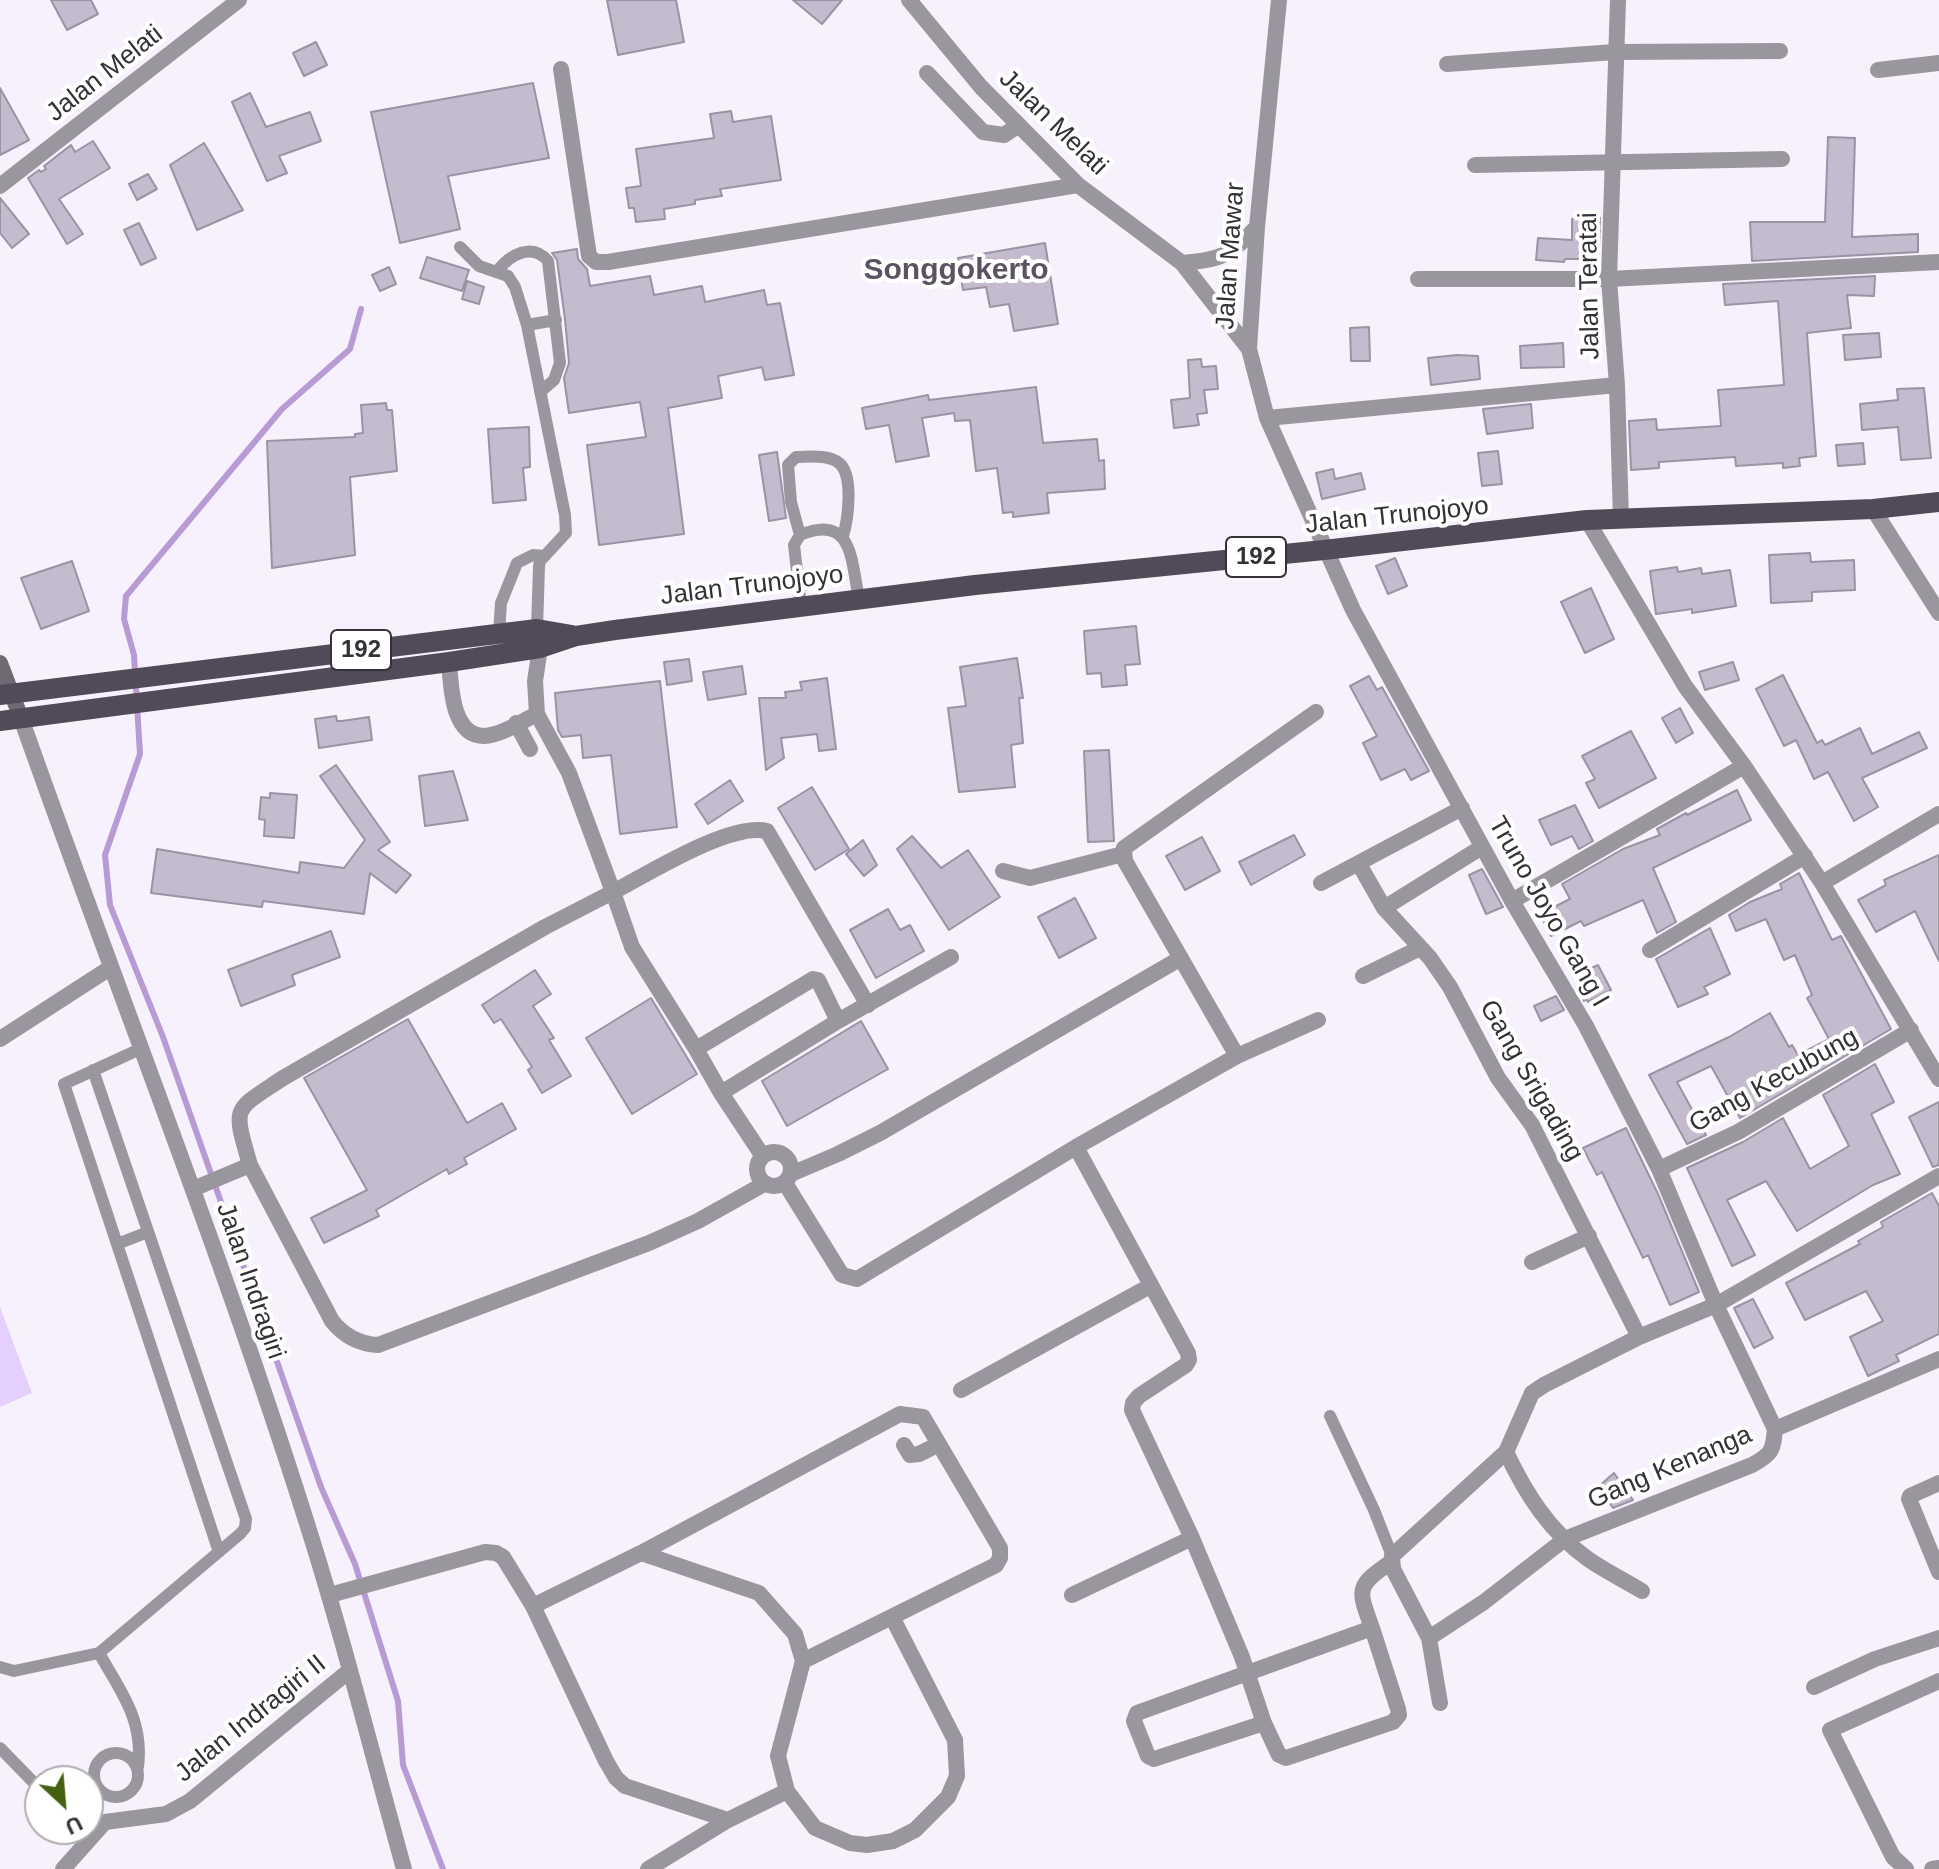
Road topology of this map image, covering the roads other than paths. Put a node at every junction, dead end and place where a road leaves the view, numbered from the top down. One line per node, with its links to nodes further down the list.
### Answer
1 (239, 0): 17 (street, Jalan Melati)
2 (909, 0): 12 (street, Jalan Melati)
3 (1279, 0): 18 (street, Jalan Mawar)
4 (1618, 0): 6 (street, Jalan Teratai)
5 (1780, 51): 6 (street)
6 (1615, 52): 8 (street); 14 (street, Jalan Teratai)
7 (1939, 63): 10 (street)
8 (1447, 64)
9 (561, 69): 16 (street)
10 (1878, 70)
11 (927, 73): 12 (street)
12 (1019, 125): 16 (street, Jalan Melati)
13 (1782, 159): 14 (street)
14 (1613, 164): 15 (street); 24 (street, Jalan Teratai)
15 (1475, 165)
16 (1078, 185): 21 (street, Jalan Melati)
17 (0, 186)
18 (1257, 227): 21 (street); 27 (street, Jalan Mawar)
19 (460, 247): 22 (lane)
20 (1939, 262): 24 (street)
21 (1182, 263): 27 (street, Jalan Melati)
22 (498, 270): 25 (lane); 26 (lane)
23 (1418, 279): 24 (street)
24 (1609, 279): 28 (street, Jalan Teratai)
25 (556, 320): 26 (lane); 29 (lane)
26 (527, 325): 29 (lane)
27 (1249, 349): 30 (street, Jalan Mawar)
28 (1617, 385): 30 (street); 33 (street, Jalan Teratai)
29 (540, 392): 38 (lane)
30 (1267, 418): 37 (street, Jalan Mawar)
31 (1939, 502): 32 (main road, Jalan Trunojoyo / 192)
32 (1873, 509): 33 (main road, Jalan Trunojoyo / 192); 41 (street)
33 (1621, 519): 34 (main road, Jalan Trunojoyo / 192)
34 (1587, 520): 37 (main road, Jalan Trunojoyo / 192); 53 (street)
35 (800, 535): 36 (lane); 36 (lane); 40 (lane)
36 (843, 536): 39 (lane)
37 (1324, 550): 39 (main road, Jalan Trunojoyo / 192); 54 (street, Truno Joyo Gang I)
38 (545, 556): 42 (lane); 43 (lane)
39 (859, 599): 40 (main road, Jalan Trunojoyo / 192)
40 (801, 606): 43 (main road, Jalan Trunojoyo / 192)
41 (1939, 613)
42 (499, 633): 43 (main road, Jalan Trunojoyo / 192); 46 (main road, Jalan Trunojoyo / 192)
43 (539, 638): 44 (main road, Jalan Trunojoyo / 192); 48 (street)
44 (449, 662): 49 (main road, Jalan Trunojoyo / 192); 51 (street)
45 (0, 663): 46 (main road)
46 (6, 694): 49 (main road)
47 (1316, 712): 57 (street)
48 (537, 714): 51 (street); 63 (street)
49 (21, 718): 50 (main road, 192); 70 (street, Jalan Indragiri)
50 (0, 721)
51 (516, 723): 52 (street)
52 (530, 749)
53 (1744, 766): 58 (street); 64 (street)
54 (1462, 808): 56 (street, Truno Joyo Gang I); 59 (street)
55 (1939, 814): 62 (street)
56 (1482, 847): 64 (street, Truno Joyo Gang I); 65 (street)
57 (1123, 854): 60 (street); 69 (street)
58 (1805, 856): 62 (street); 67 (street)
59 (1359, 864): 61 (street); 65 (street, Gang Srigading)
60 (1003, 871)
61 (1321, 883)
62 (1822, 883): 75 (street)
63 (613, 892): 72 (street); 78 (street); 85 (street)
64 (1512, 901): 86 (street, Truno Joyo Gang I)
65 (1384, 908): 66 (street, Gang Srigading)
66 (1420, 948): 71 (street); 92 (street, Gang Srigading)
67 (1650, 950)
68 (951, 957): 72 (street)
69 (1181, 958): 79 (street); 88 (street)
70 (110, 968): 76 (street); 77 (street, Jalan Indragiri)
71 (1363, 976)
72 (868, 1005): 74 (street)
73 (1318, 1020): 79 (street)
74 (838, 1021): 78 (street); 82 (street)
75 (1911, 1030): 81 (street); 86 (street, Gang Kecubung)
76 (0, 1039)
77 (140, 1049): 80 (lane); 90 (street, Jalan Indragiri)
78 (696, 1049): 82 (street)
79 (1237, 1056): 83 (street)
80 (93, 1070): 91 (lane); 93 (lane)
81 (1939, 1077)
82 (721, 1093): 84 (street)
83 (1076, 1147): 88 (street); 95 (street)
84 (762, 1155): 88 (street); 89 (street)
85 (247, 1166): 89 (street); 90 (street)
86 (1659, 1169): 96 (street, Truno Joyo Gang I)
87 (1939, 1176): 96 (street)
88 (788, 1179): 89 (street)
89 (764, 1184)
90 (200, 1185): 113 (street, Jalan Indragiri)
91 (148, 1232): 93 (lane); 108 (lane)
92 (1589, 1236): 94 (street); 97 (street, Gang Srigading)
93 (117, 1244): 108 (lane)
94 (1532, 1262)
95 (1150, 1286): 99 (street); 106 (street)
96 (1716, 1305): 97 (street); 101 (street, Truno Joyo Gang I)
97 (1639, 1337): 104 (street)
98 (1939, 1359): 101 (street)
99 (961, 1390)
100 (1330, 1416): 110 (lane)
101 (1775, 1429): 107 (street, Gang Kenanga)
102 (939, 1444): 103 (street); 109 (street); 116 (street)
103 (904, 1445)
104 (1506, 1452): 107 (street); 110 (street)
105 (1939, 1483): 111 (street)
106 (1192, 1538): 114 (street); 124 (street)
107 (1565, 1539): 112 (street); 118 (street, Gang Kenanga)
108 (219, 1552): 120 (lane)
109 (641, 1553): 115 (street); 121 (street)
110 (1391, 1559): 117 (street); 118 (street)
111 (1939, 1572)
112 (1642, 1591)
113 (330, 1595): 115 (street); 123 (street, Jalan Indragiri)
114 (1072, 1595)
115 (533, 1606): 133 (street)
116 (892, 1617): 121 (street); 132 (street)
117 (1372, 1628): 124 (street); 128 (street)
118 (1429, 1638): 127 (street)
119 (1939, 1638): 126 (street)
120 (99, 1653): 122 (lane); 130 (lane)
121 (803, 1661): 132 (street)
122 (0, 1667)
123 (349, 1671): 134 (street, Jalan Indragiri II); 138 (street, Jalan Indragiri)
124 (1247, 1675): 128 (street); 128 (street)
125 (1939, 1681): 140 (street)
126 (1814, 1687)
127 (1440, 1703)
128 (1264, 1723)
129 (0, 1748): 131 (lane)
130 (138, 1767)
131 (24, 1773)
132 (787, 1791): 133 (street)
133 (728, 1820): 139 (street)
134 (104, 1823)
135 (77, 1845): 137 (street, Jalan Indragiri II)
136 (1939, 1868): 141 (street)
137 (63, 1869)
138 (404, 1869)
139 (648, 1869)
140 (1906, 1869)
141 (1932, 1869)

